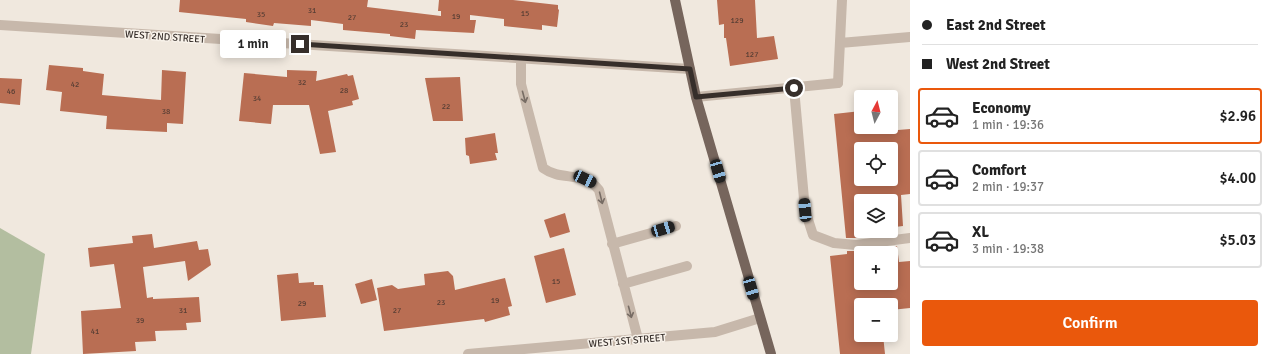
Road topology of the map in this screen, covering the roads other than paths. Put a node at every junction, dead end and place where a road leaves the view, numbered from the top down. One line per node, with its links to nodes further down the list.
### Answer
1 (675, 0): 7 (main road)
2 (842, 0): 5 (street)
3 (0, 25): 6 (street, WEST 2ND STREET)
4 (910, 37): 5 (street)
5 (840, 43): 8 (street)
6 (521, 59): 7 (street, WEST 2ND STREET); 12 (street, one-way to 12)
7 (690, 69): 9 (main road)
8 (794, 88): 9 (street); 11 (street)
9 (696, 97): 15 (main road)
10 (676, 226): 12 (street)
11 (910, 238)
12 (612, 244): 14 (street)
13 (687, 266): 14 (street)
14 (623, 284): 16 (street, one-way to 16)
15 (760, 318): 16 (street, WEST 1ST STREET); 18 (main road)
16 (638, 339): 17 (street, WEST 1ST STREET)
17 (468, 354)
18 (771, 354)

